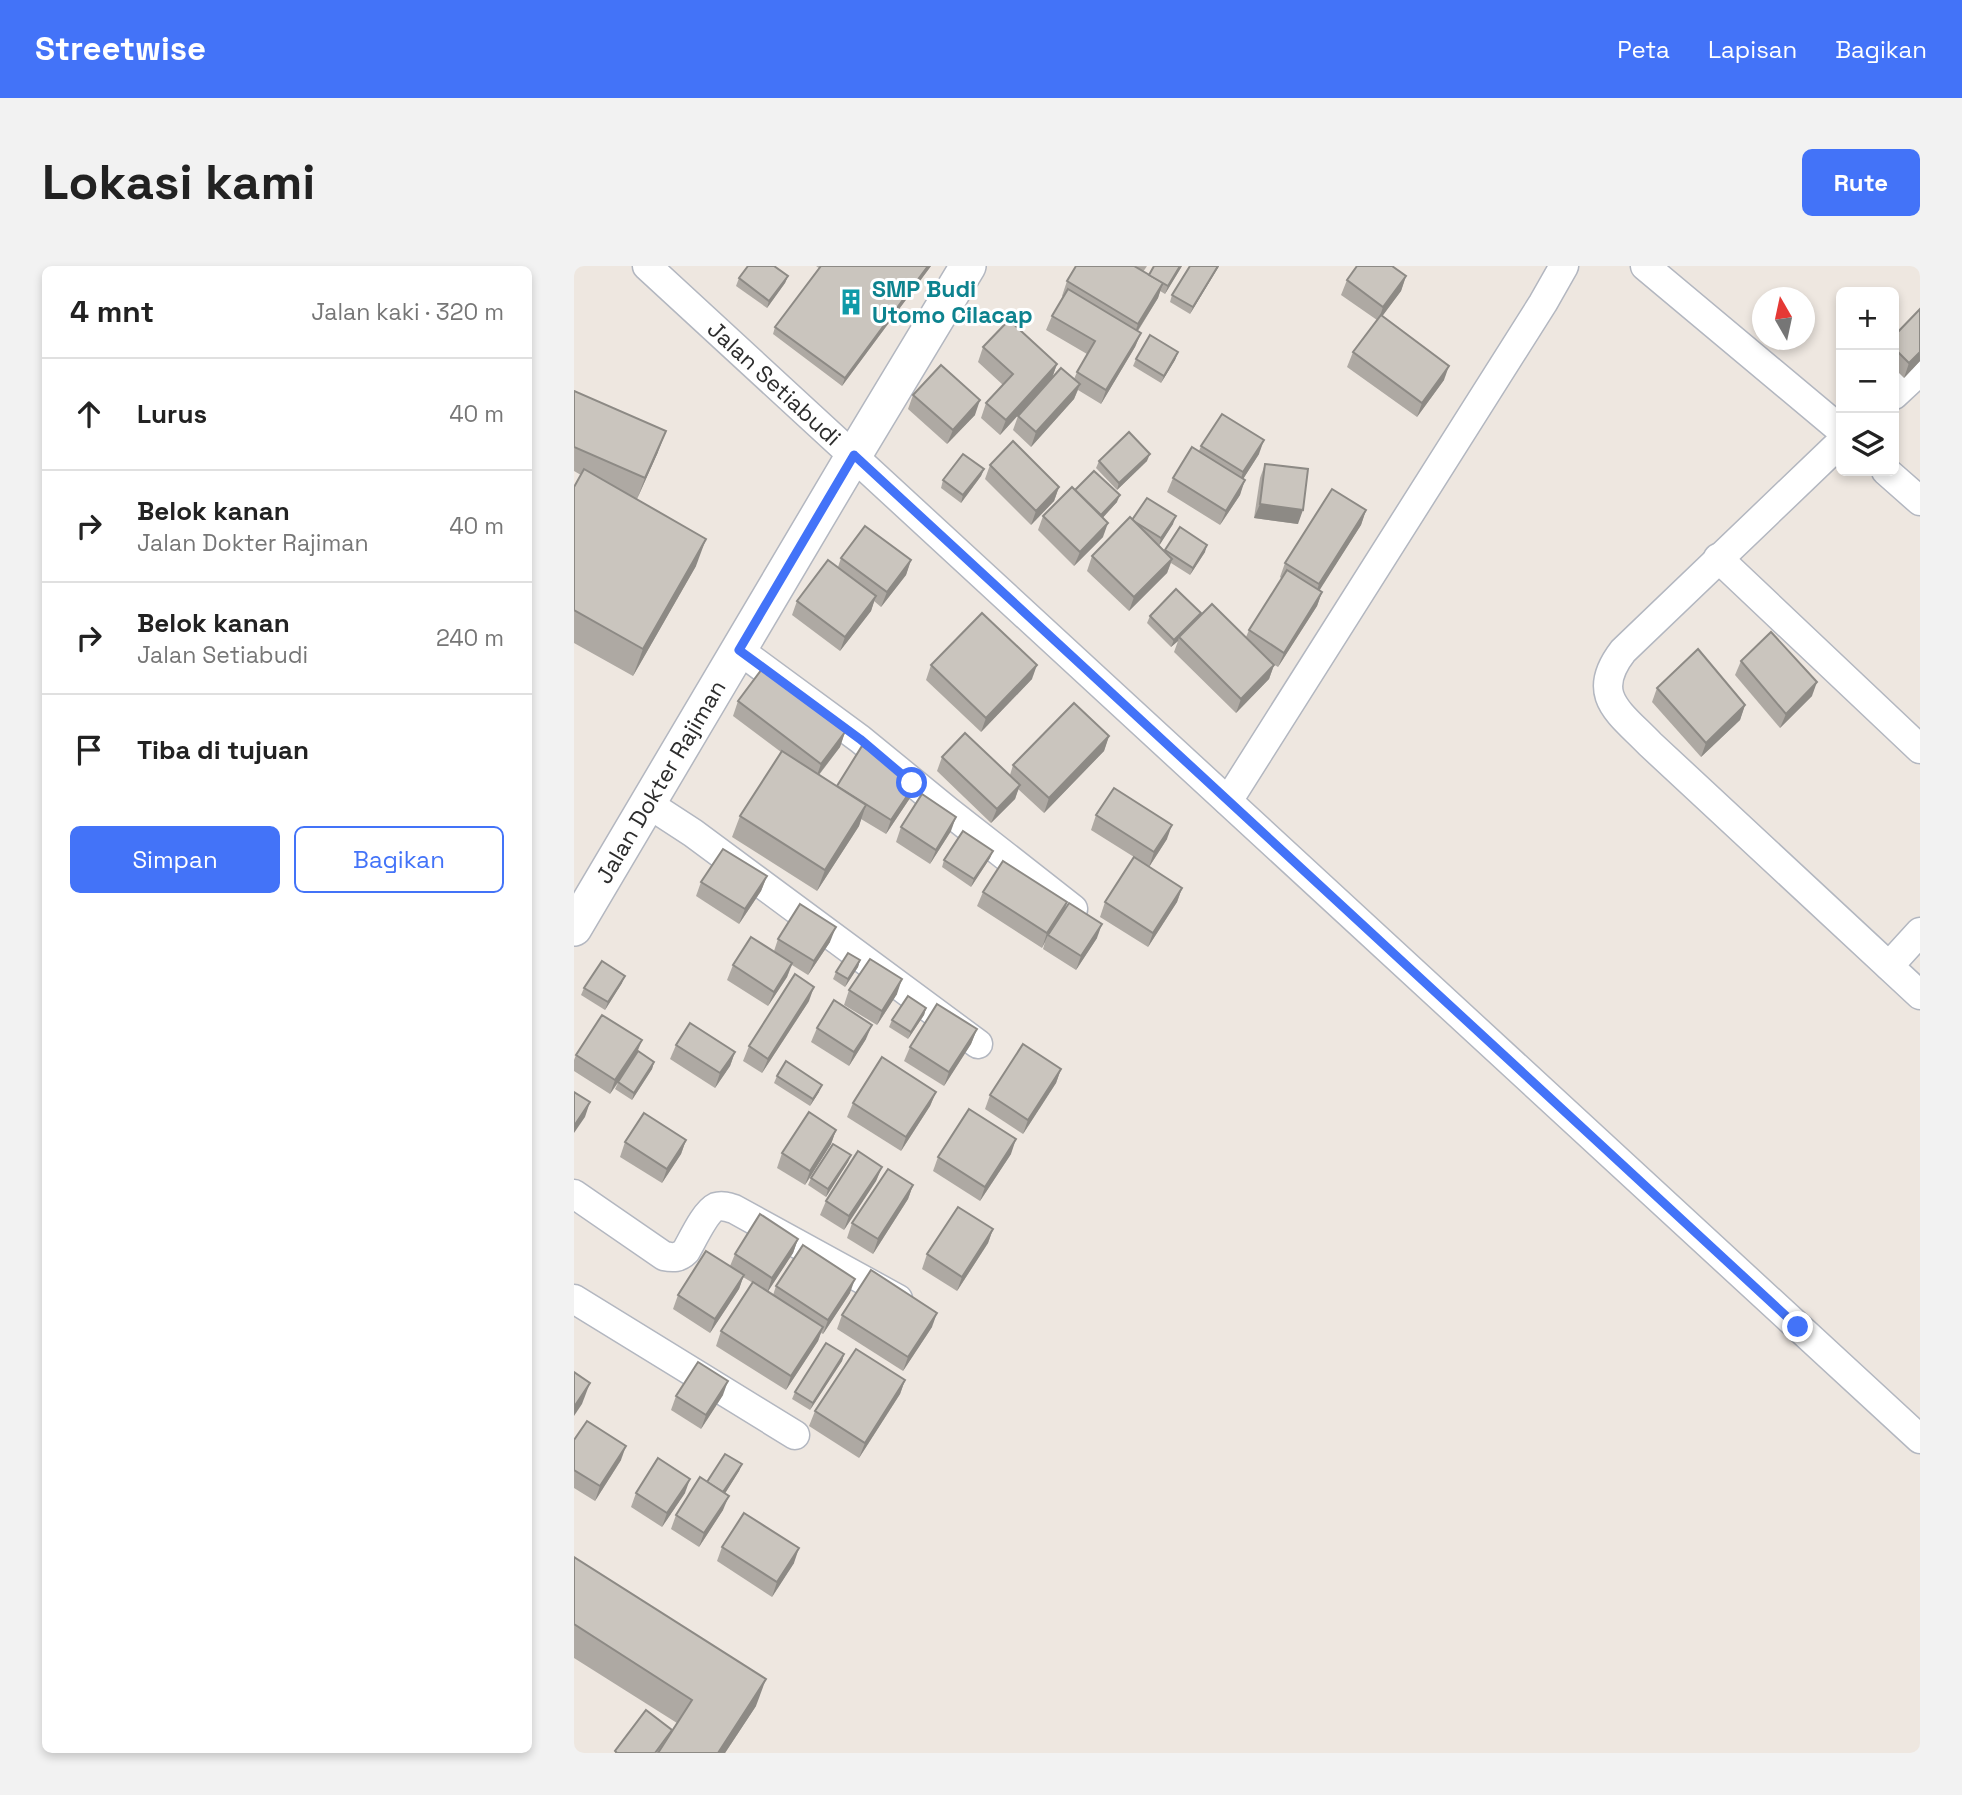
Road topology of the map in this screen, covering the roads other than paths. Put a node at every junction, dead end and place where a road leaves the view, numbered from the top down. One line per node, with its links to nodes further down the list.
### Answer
1 (647, 266): 9 (street, Jalan Setiabudi)
2 (968, 266): 9 (street, Jalan Dokter Rajiman)
3 (1564, 266): 15 (street)
4 (1646, 266): 7 (street)
5 (1920, 372): 6 (street)
6 (1899, 391)
7 (1836, 426)
8 (1836, 447): 12 (street)
9 (854, 455): 13 (street, Jalan Dokter Rajiman); 15 (street, Jalan Setiabudi)
10 (1892, 476): 11 (street)
11 (1920, 501)
12 (1718, 558): 14 (street); 20 (street)
13 (739, 650): 16 (street, Jalan Dokter Rajiman); 17 (street)
14 (1920, 749)
15 (1228, 802): 27 (street, Jalan Setiabudi)
16 (648, 803): 18 (street, Jalan Dokter Rajiman); 22 (street)
17 (1073, 909)
18 (574, 928)
19 (1920, 932): 20 (street)
20 (1889, 966): 21 (street)
21 (1920, 995)
22 (978, 1044)
23 (574, 1194): 25 (street)
24 (574, 1299): 26 (street)
25 (912, 1307)
26 (795, 1434)
27 (1920, 1439)

